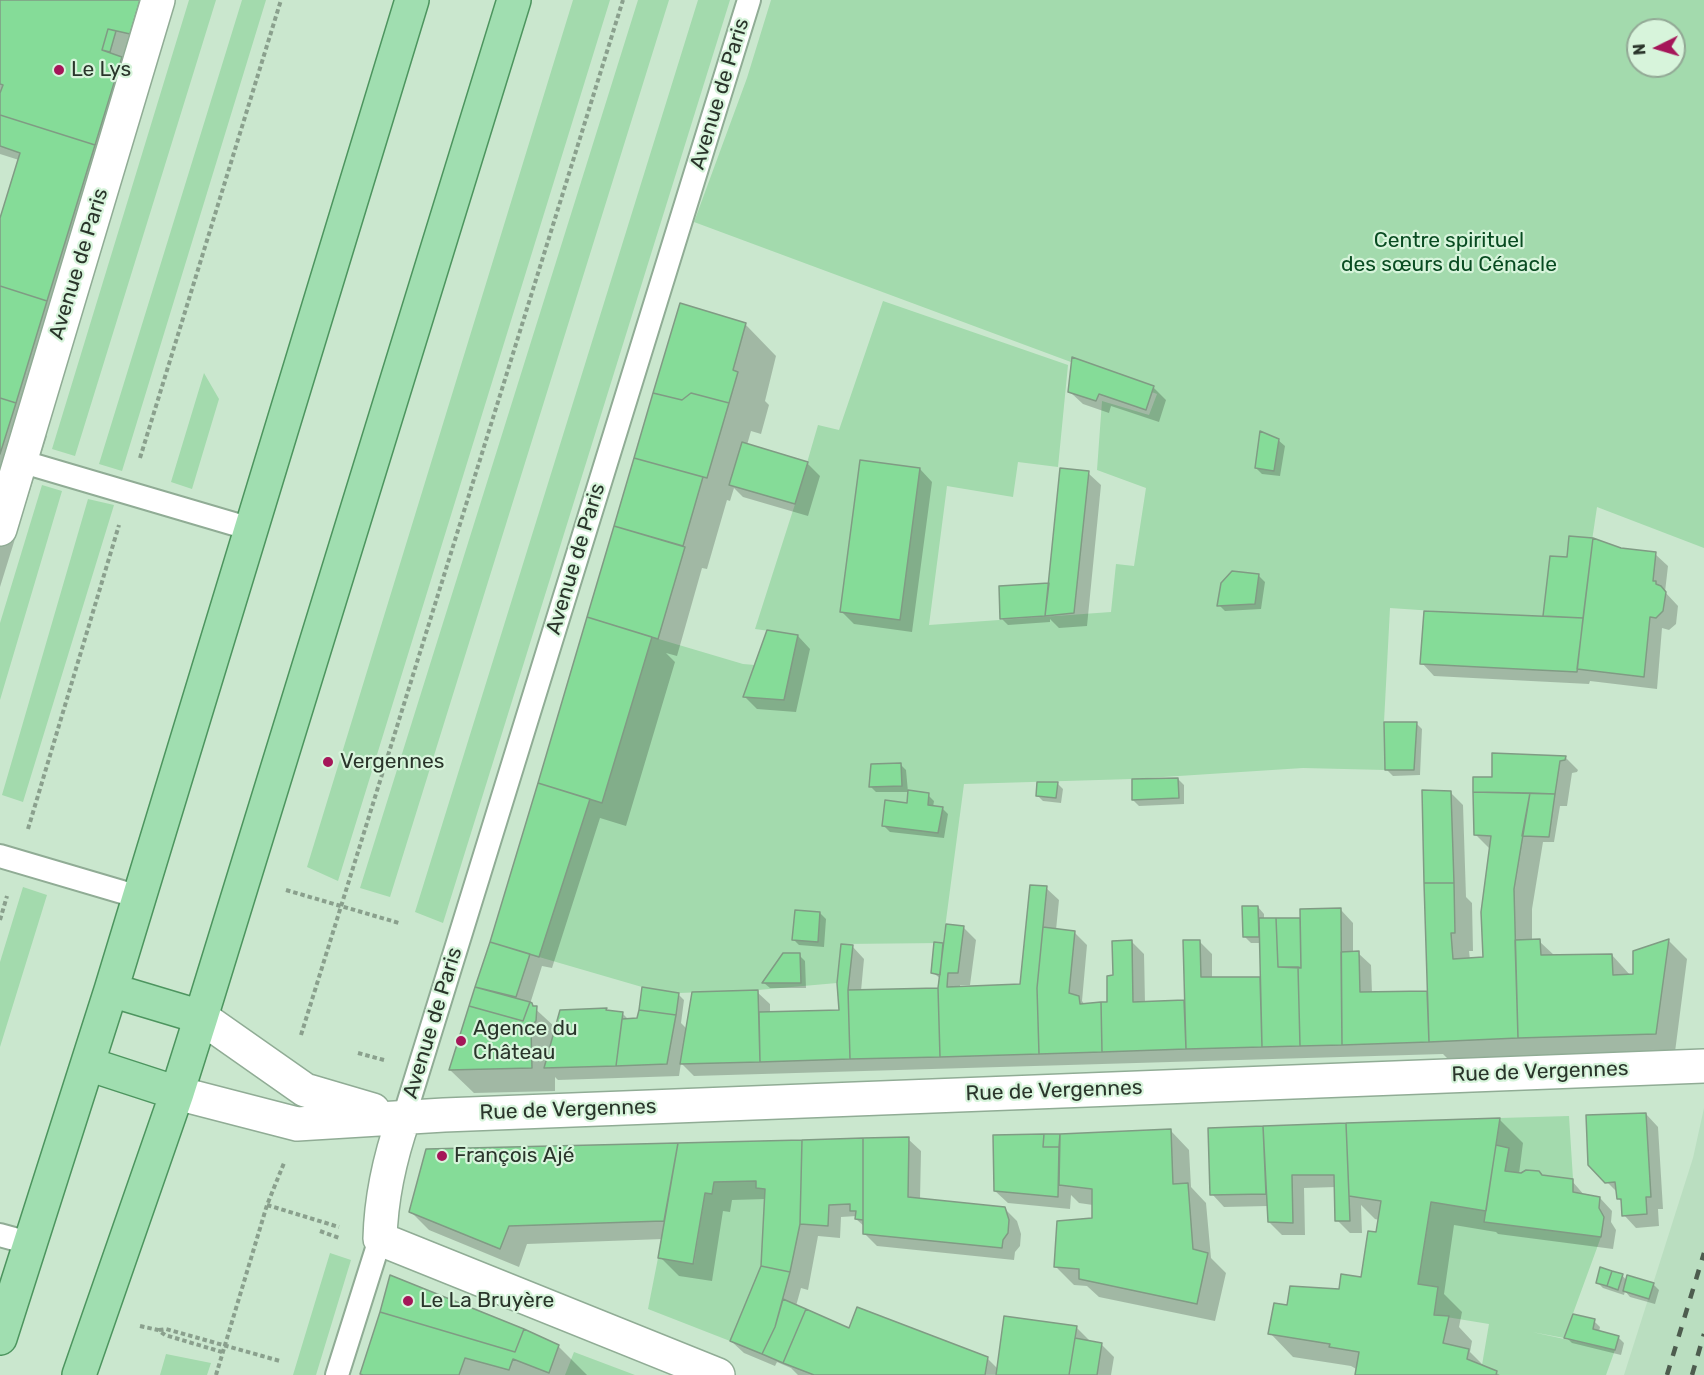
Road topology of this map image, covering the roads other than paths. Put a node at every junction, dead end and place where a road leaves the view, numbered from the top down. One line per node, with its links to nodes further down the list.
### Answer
1 (158, 0): 5 (street, Avenue de Paris)
2 (412, 0): 7 (main road)
3 (514, 0): 11 (main road)
4 (749, 0): 15 (lane, Avenue de Paris)
5 (20, 461): 6 (street, Avenue de Paris); 7 (lane)
6 (0, 529)
7 (251, 529): 9 (main road)
8 (0, 856): 9 (lane)
9 (140, 897): 10 (main road)
10 (111, 990): 11 (main road); 12 (main road)
11 (201, 1017): 14 (main road); 15 (street, Rue de Vergennes)
12 (88, 1064): 14 (main road); 16 (main road)
13 (1704, 1066): 15 (street, Rue de Vergennes)
14 (177, 1094): 15 (street, Rue de Vergennes); 19 (main road)
15 (404, 1117): 17 (street)
16 (15, 1239): 18 (main road)
17 (380, 1239): 20 (lane); 21 (street)
18 (0, 1338)
19 (79, 1375)
20 (337, 1375)
21 (718, 1375)

